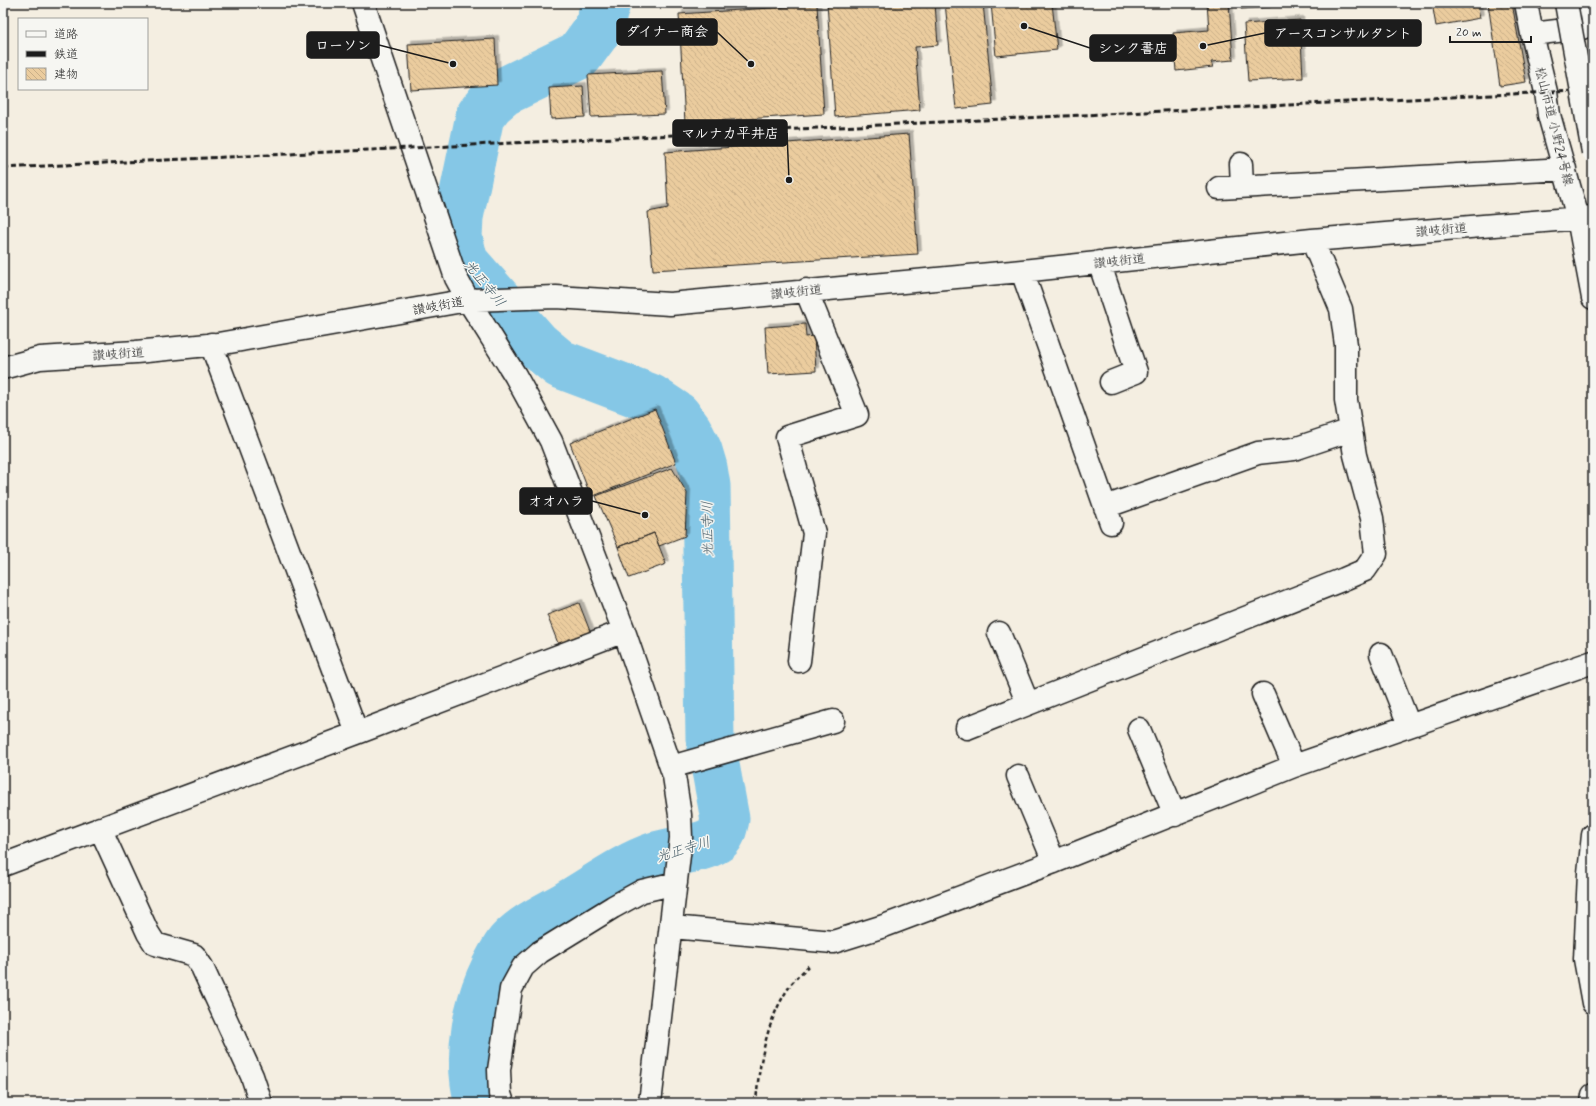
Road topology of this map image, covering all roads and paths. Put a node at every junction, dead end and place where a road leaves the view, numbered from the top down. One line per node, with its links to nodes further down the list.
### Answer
1 (363, 3): 17 (street)
2 (1526, 3): 5 (street, 松山市道 小野24号線)
3 (1566, 3): 6 (street, bridge)
4 (1590, 3): 5 (street)
5 (1532, 34): 8 (street, 松山市道 小野24号線)
6 (1593, 152)
7 (1241, 164): 9 (street)
8 (1565, 169): 9 (street); 11 (street, 松山市道 小野24号線)
9 (1242, 186): 10 (street)
10 (1218, 188)
11 (1586, 218): 12 (street, 讃岐街道); 16 (street, 松山市道 小野24号線)
12 (1312, 240): 13 (street, 讃岐街道); 21 (street)
13 (1099, 262): 14 (street, 讃岐街道); 20 (street)
14 (1022, 271): 15 (street, 讃岐街道); 21 (street)
15 (806, 290): 17 (street, 讃岐街道); 25 (street)
16 (1593, 298)
17 (468, 300): 18 (street, 讃岐街道); 22 (street)
18 (211, 344): 19 (street, 讃岐街道); 33 (street)
19 (3, 368)
20 (1111, 382)
21 (1351, 430): 28 (street)
22 (624, 631): 33 (street); 35 (street)
23 (1000, 633): 28 (street)
24 (1381, 654): 30 (street)
25 (799, 661)
26 (1593, 662): 30 (street)
27 (1263, 694): 34 (street)
28 (1028, 704): 31 (street)
29 (833, 721): 35 (street)
30 (1409, 725): 34 (street)
31 (967, 728)
32 (1139, 729): 37 (street)
33 (358, 733): 38 (street)
34 (1294, 766): 37 (street)
35 (671, 767): 42 (street)
36 (1018, 776): 40 (street)
37 (1175, 815): 40 (street)
38 (100, 828): 41 (street); 47 (street)
39 (1593, 835): 45 (street)
40 (1054, 862): 44 (street)
41 (3, 865)
42 (677, 874): 43 (street); 48 (street)
43 (672, 927): 44 (street); 49 (street)
44 (833, 942): 50 (path)
45 (1593, 1003)
46 (1593, 1096): 51 (street)
47 (261, 1103)
48 (503, 1103)
49 (650, 1103)
50 (756, 1103)
51 (1592, 1103)

